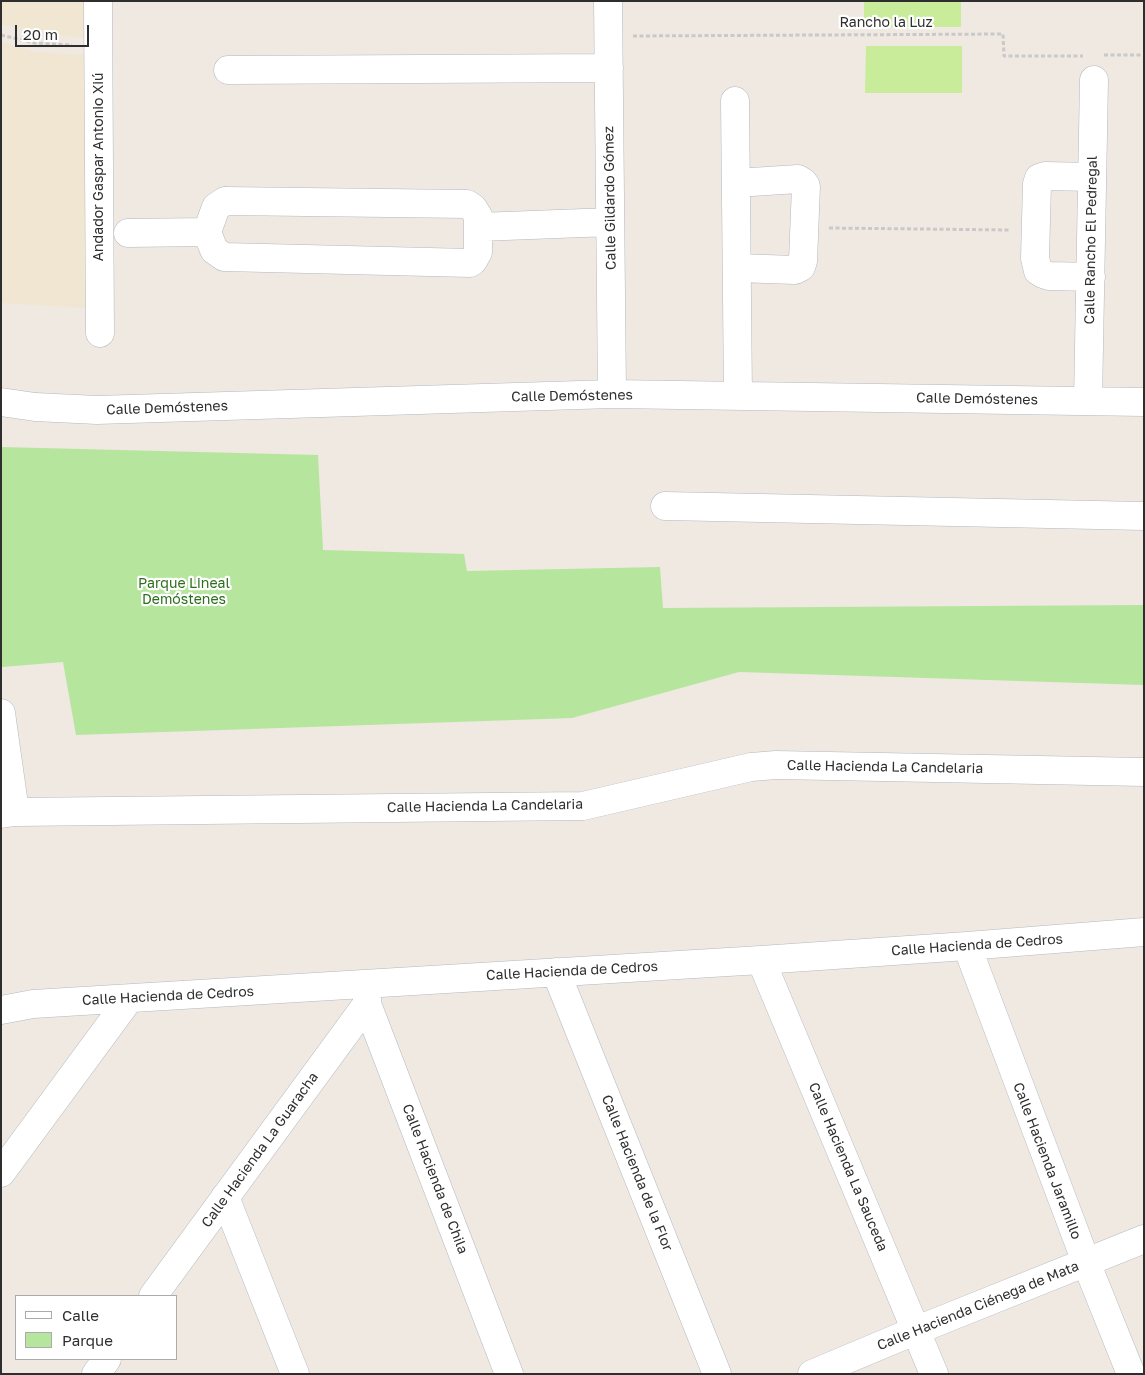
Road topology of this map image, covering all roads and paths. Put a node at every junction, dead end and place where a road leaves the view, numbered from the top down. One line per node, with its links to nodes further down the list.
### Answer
1 (98, 1): 5 (street, Andador Gaspar Antonio Xiú)
2 (608, 1): 4 (street, Calle Gildardo Gómez)
3 (1, 35): 5 (path)
4 (608, 36): 7 (path, Rancho la Luz); 8 (street, Calle Gildardo Gómez)
5 (99, 47): 21 (street, Andador Gaspar Antonio Xiú)
6 (1144, 55): 7 (path, Rancho la Luz)
7 (1093, 64): 11 (street, Calle Rancho El Pedregal)
8 (609, 68): 9 (street); 13 (street, Calle Gildardo Gómez)
9 (228, 70)
10 (735, 101): 12 (street)
11 (1092, 177): 16 (street); 20 (street, Calle Rancho El Pedregal)
12 (736, 183): 15 (street); 19 (street)
13 (610, 222): 14 (street); 22 (street, Calle Gildardo Gómez)
14 (479, 227): 17 (street); 17 (street)
15 (804, 228): 16 (path); 19 (street)
16 (1036, 230): 20 (street)
17 (207, 232): 18 (street)
18 (128, 233)
19 (737, 268): 23 (street)
20 (1090, 277): 24 (street, Calle Rancho El Pedregal)
21 (100, 333)
22 (612, 394): 23 (street, Calle Demóstenes); 25 (street, Calle Demóstenes)
23 (738, 396): 24 (street, Calle Demóstenes)
24 (1088, 400): 26 (street, Calle Demóstenes)
25 (1, 402)
26 (1144, 402)
27 (665, 506): 28 (street)
28 (1144, 516)
29 (1, 713): 31 (street)
30 (1144, 772): 31 (street, Calle Hacienda La Candelaria)
31 (8, 813)
32 (1144, 932): 33 (street, Calle Hacienda de Cedros)
33 (966, 946): 34 (street, Calle Hacienda de Cedros); 42 (street, Calle Hacienda Jaramillo)
34 (761, 960): 35 (street, Calle Hacienda de Cedros); 44 (street, Calle Hacienda La Sauceda)
35 (556, 972): 36 (street, Calle Hacienda de Cedros); 49 (street, Calle Hacienda de la Flor)
36 (367, 994): 37 (street, Calle Hacienda de Cedros); 40 (street, Calle Hacienda La Guaracha); 48 (street, Calle Hacienda de Chila)
37 (129, 998): 38 (street, Calle Hacienda de Cedros); 39 (street)
38 (1, 1010)
39 (1, 1173)
40 (225, 1197): 43 (street, Calle Hacienda La Guaracha); 47 (street)
41 (1144, 1239): 42 (street, Calle Hacienda Ciénega de Mata)
42 (1086, 1262): 44 (street, Calle Hacienda Ciénega de Mata); 52 (street, Calle Hacienda Jaramillo)
43 (154, 1295)
44 (916, 1330): 50 (street, Calle Hacienda Ciénega de Mata); 51 (street, Calle Hacienda La Sauceda)
45 (106, 1360): 46 (street)
46 (96, 1374)
47 (295, 1374)
48 (509, 1374)
49 (717, 1374)
50 (812, 1374)
51 (934, 1374)
52 (1131, 1374)

